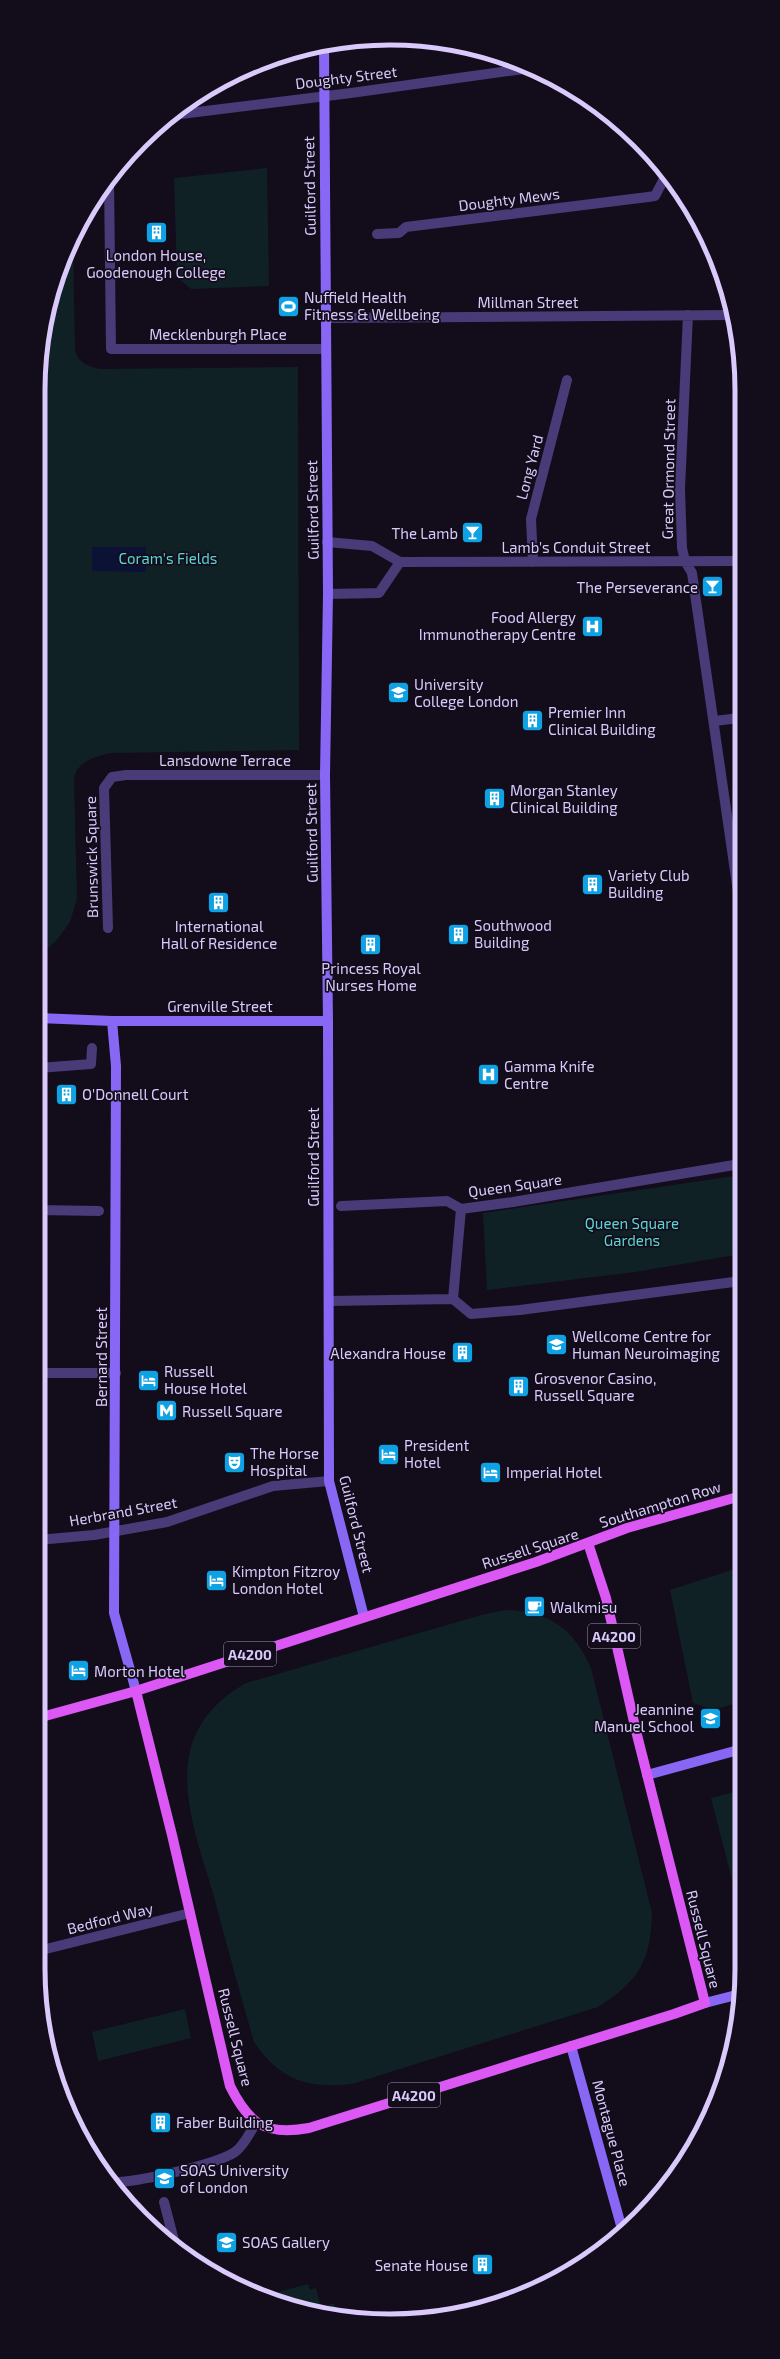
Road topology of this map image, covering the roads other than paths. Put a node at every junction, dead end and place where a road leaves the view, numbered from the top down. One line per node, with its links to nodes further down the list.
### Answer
1 (324, 52): 3 (main road, Guilford Street)
2 (518, 70): 3 (street, Doughty Street)
3 (323, 96): 4 (street, Doughty Street); 10 (main road, Guilford Street)
4 (183, 114)
5 (664, 180): 7 (street, Doughty Mews)
6 (109, 190): 11 (street, Mecklenburgh Place)
7 (377, 234)
8 (688, 315): 9 (street, Millman Street); 10 (street, Millman Street); 14 (street, Great Ormond Street)
9 (726, 315)
10 (325, 318): 11 (main road, Guilford Street)
11 (325, 349): 13 (main road, Guilford Street)
12 (567, 380): 17 (street, Long Yard)
13 (327, 542): 16 (street); 18 (main road, Guilford Street)
14 (685, 561): 15 (street, Lamb's Conduit Street); 17 (street, Lamb's Conduit Street); 20 (street, Great Ormond Street)
15 (735, 561)
16 (400, 562): 17 (street, Lamb's Conduit Street); 18 (street)
17 (532, 562)
18 (328, 594): 22 (main road, Guilford Street)
19 (735, 719): 20 (street)
20 (714, 721): 23 (street, Great Ormond Street)
21 (126, 775): 22 (street, Lansdowne Terrace); 24 (street, Brunswick Square)
22 (325, 775): 27 (main road, Guilford Street)
23 (735, 870)
24 (108, 928)
25 (45, 1018): 26 (main road)
26 (112, 1021): 27 (main road, Grenville Street); 39 (main road, Bernard Street)
27 (328, 1021): 37 (main road, Guilford Street)
28 (92, 1048): 29 (street)
29 (45, 1067)
30 (735, 1165): 32 (street, Queen Square)
31 (341, 1206): 32 (street)
32 (460, 1209): 36 (street, Queen Square)
33 (45, 1210): 34 (street)
34 (99, 1211)
35 (735, 1282): 36 (street)
36 (453, 1299): 37 (street)
37 (329, 1301): 40 (main road, Guilford Street)
38 (45, 1373): 39 (street)
39 (116, 1373): 42 (main road, Bernard Street)
40 (329, 1481): 42 (street, Herbrand Street); 45 (main road, Guilford Street)
41 (735, 1498): 44 (main road, Southampton Row / A4200)
42 (115, 1531): 43 (street, Herbrand Street); 46 (main road, Bernard Street)
43 (45, 1539)
44 (588, 1543): 45 (main road, Russell Square / A4200); 49 (main road, Russell Square / A4200)
45 (364, 1617): 46 (main road, Russell Square / A4200)
46 (136, 1691): 47 (main road, A4200); 50 (main road, Russell Square / A4200)
47 (45, 1716)
48 (735, 1751): 49 (main road)
49 (647, 1775): 53 (main road, Russell Square / A4200)
50 (190, 1913): 51 (street, Bedford Way); 55 (main road, Russell Square / A4200)
51 (45, 1949)
52 (734, 1996): 53 (main road)
53 (704, 2003): 54 (main road, Russell Square / A4200)
54 (572, 2046): 55 (main road, Russell Square / A4200); 58 (main road, Montague Place)
55 (256, 2123): 56 (street)
56 (119, 2182)
57 (164, 2202): 59 (street)
58 (621, 2225)
59 (173, 2237)

